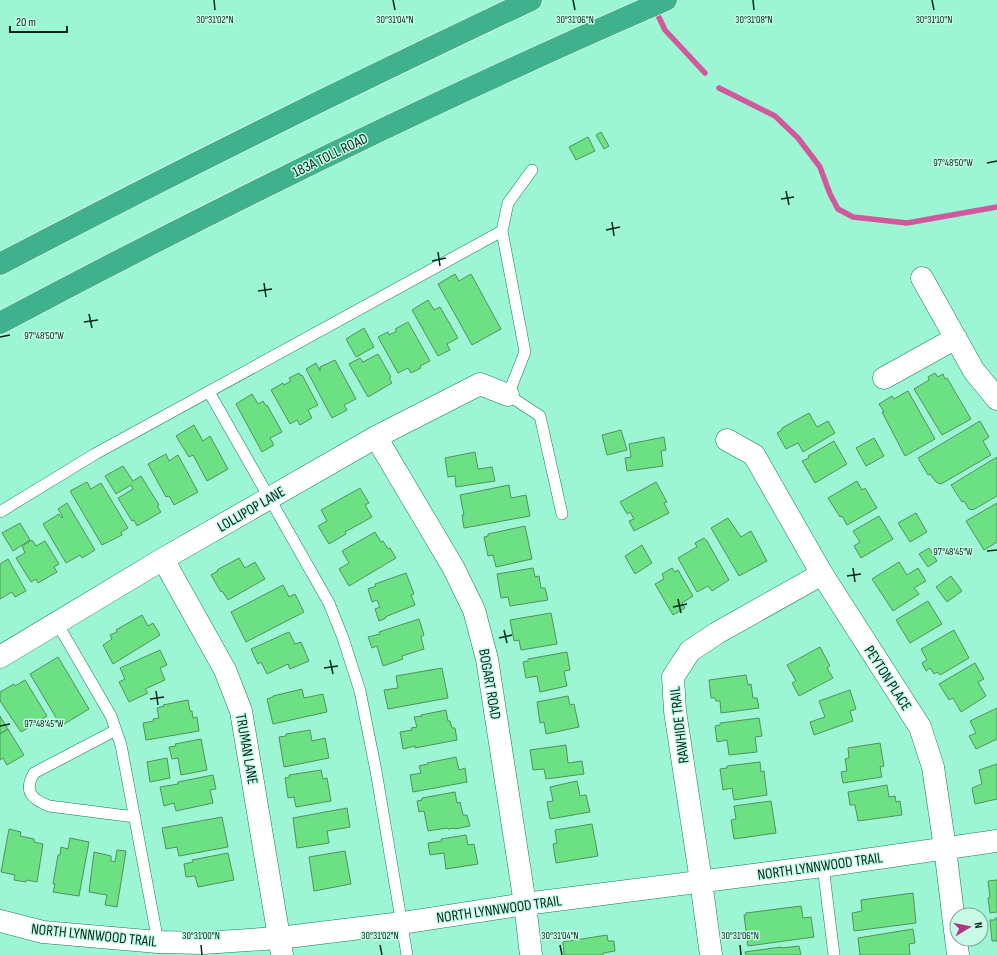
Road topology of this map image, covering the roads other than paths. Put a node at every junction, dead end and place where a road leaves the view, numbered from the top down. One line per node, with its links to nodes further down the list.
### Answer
1 (532, 0): 5 (highway)
2 (666, 0): 7 (highway, 183A TOLL ROAD)
3 (532, 170): 4 (lane)
4 (502, 231): 10 (lane); 11 (lane)
5 (0, 264)
6 (922, 278): 8 (street)
7 (0, 323)
8 (956, 338): 9 (street); 12 (street)
9 (884, 378)
10 (209, 392): 15 (lane); 16 (lane)
11 (508, 395): 13 (street, LOLLIPOP LANE); 17 (lane)
12 (997, 399)
13 (376, 437): 15 (street, LOLLIPOP LANE); 28 (street, BOGART ROAD)
14 (727, 440): 19 (street, PEYTON PLACE)
15 (269, 499): 18 (street, LOLLIPOP LANE); 30 (lane)
16 (0, 512)
17 (562, 514)
18 (163, 559): 20 (street, LOLLIPOP LANE); 32 (street, TRUMAN LANE)
19 (822, 574): 25 (street, PEYTON PLACE); 27 (street, RAWHIDE TRAIL)
20 (57, 622): 21 (street, LOLLIPOP LANE); 22 (lane)
21 (0, 657)
22 (116, 730): 23 (lane); 23 (lane)
23 (135, 817): 31 (lane)
24 (997, 841): 25 (street, NORTH LYNNWOOD TRAIL)
25 (945, 848): 26 (street, NORTH LYNNWOOD TRAIL); 37 (street, PEYTON PLACE)
26 (823, 866): 27 (street, NORTH LYNNWOOD TRAIL); 36 (lane)
27 (701, 881): 28 (street, NORTH LYNNWOOD TRAIL); 35 (street, RAWHIDE TRAIL)
28 (525, 904): 30 (street, NORTH LYNNWOOD TRAIL); 34 (street, BOGART ROAD)
29 (0, 921): 31 (street, NORTH LYNNWOOD TRAIL)
30 (402, 923): 32 (street, NORTH LYNNWOOD TRAIL); 33 (lane)
31 (158, 942): 32 (street, NORTH LYNNWOOD TRAIL)
32 (281, 946)
33 (407, 955)
34 (531, 955)
35 (711, 955)
36 (834, 955)
37 (958, 955)

